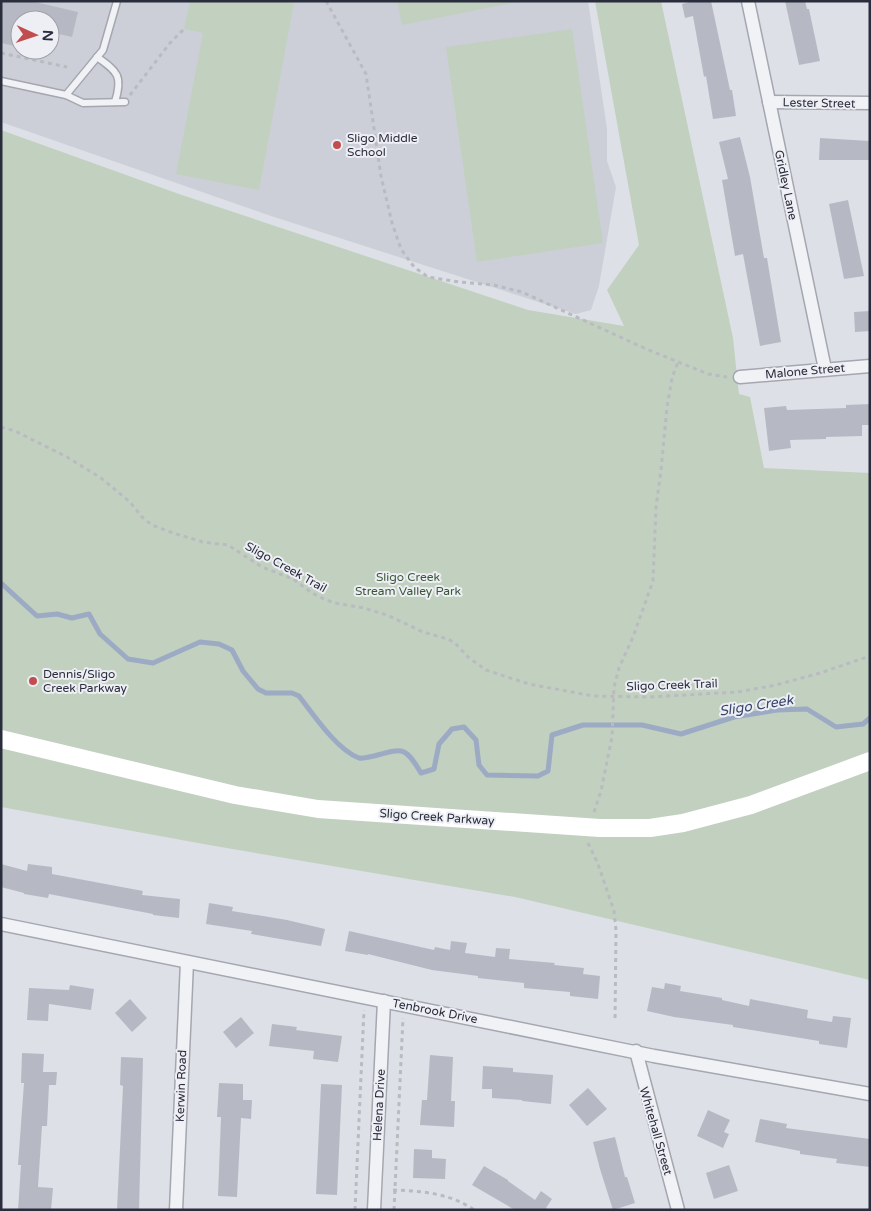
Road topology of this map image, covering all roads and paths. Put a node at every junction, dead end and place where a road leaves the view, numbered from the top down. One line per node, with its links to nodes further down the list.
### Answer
1 (117, 1): 6 (lane)
2 (326, 1): 14 (path)
3 (748, 1): 12 (street, Gridley Lane)
4 (184, 29): 11 (path)
5 (1, 53): 7 (path)
6 (97, 57): 9 (lane); 10 (lane)
7 (67, 67)
8 (1, 81): 9 (lane)
9 (66, 95): 10 (lane)
10 (115, 102): 11 (lane)
11 (125, 102)
12 (769, 102): 13 (street, Lester Street); 16 (street, Gridley Lane)
13 (870, 104)
14 (678, 362): 17 (path); 20 (path)
15 (870, 366): 16 (street, Malone Street)
16 (825, 369): 17 (street, Malone Street)
17 (740, 377)
18 (1, 427): 20 (path, Sligo Creek Trail)
19 (870, 656): 20 (path, Sligo Creek Trail)
20 (614, 696): 23 (path)
21 (1, 739): 22 (street, Sligo Creek Parkway)
22 (870, 761)
23 (592, 820)
24 (588, 837): 30 (path)
25 (1, 924): 26 (street, Tenbrook Drive)
26 (187, 962): 27 (street, Tenbrook Drive); 35 (street, Kerwin Road)
27 (365, 997): 28 (street, Tenbrook Drive); 36 (path)
28 (384, 1001): 29 (street, Tenbrook Drive); 33 (street, Helena Drive)
29 (404, 1005): 31 (street, Tenbrook Drive); 34 (path)
30 (615, 1022)
31 (636, 1051): 32 (street, Tenbrook Drive); 40 (street, Whitehall Street)
32 (870, 1094)
33 (375, 1188): 34 (path); 37 (street, Helena Drive)
34 (395, 1190): 38 (path); 39 (path)
35 (176, 1210)
36 (356, 1210)
37 (374, 1210)
38 (394, 1210)
39 (474, 1210)
40 (678, 1210)

